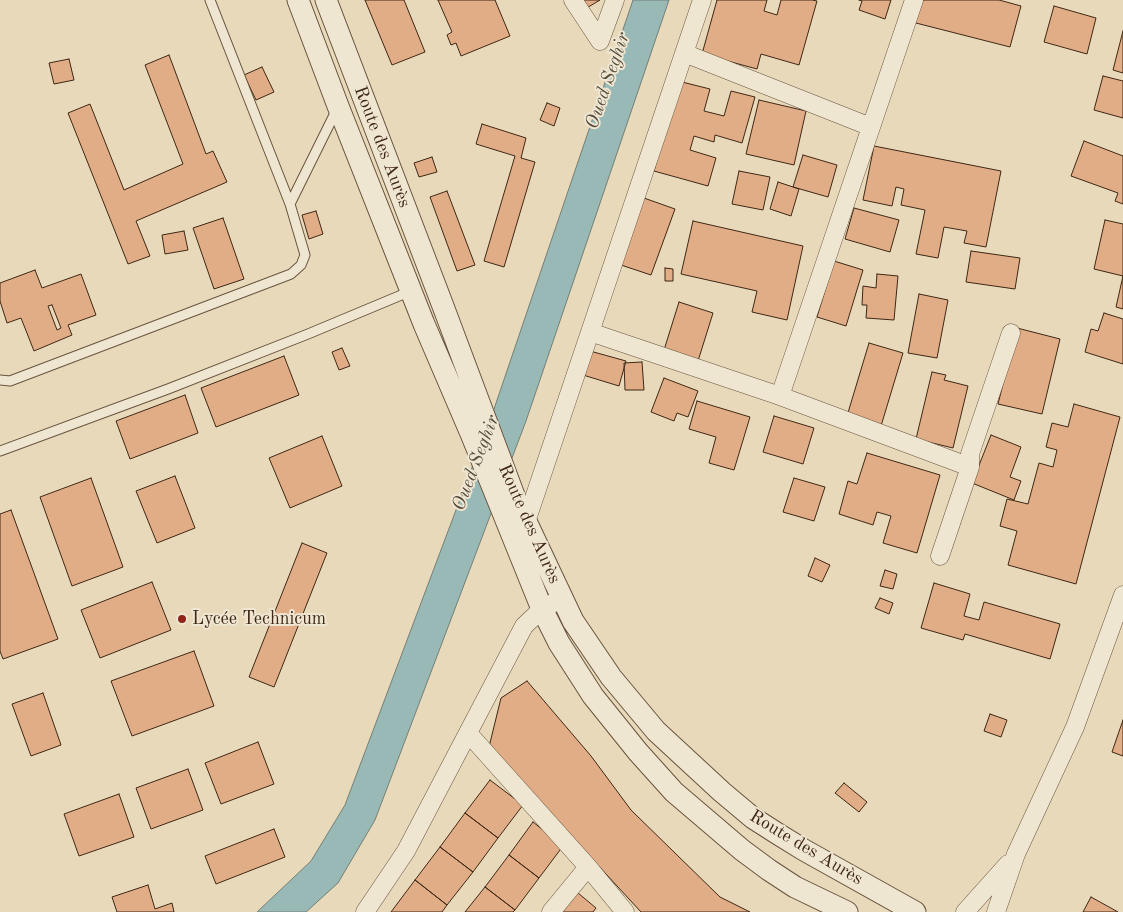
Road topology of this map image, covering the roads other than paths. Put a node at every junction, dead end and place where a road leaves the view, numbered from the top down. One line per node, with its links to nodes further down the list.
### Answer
1 (210, 0): 11 (lane)
2 (298, 0): 9 (street, Route des Aurès)
3 (326, 0): 16 (street, Route des Aurès)
4 (573, 0): 5 (street)
5 (615, 0)
6 (702, 0): 8 (street)
7 (914, 0): 10 (street)
8 (684, 53): 10 (street); 13 (street)
9 (338, 106): 11 (lane); 12 (street, Route des Aurès)
10 (871, 128): 17 (street)
11 (290, 204): 15 (lane)
12 (411, 291): 16 (street, Route des Aurès); 18 (lane)
13 (590, 332): 17 (street); 21 (street)
14 (1011, 333): 19 (street)
15 (0, 380)
16 (466, 396): 20 (street, Route des Aurès)
17 (780, 396): 19 (street)
18 (0, 450)
19 (970, 467): 22 (street)
20 (507, 502): 21 (street, Route des Aurès); 25 (street, Route des Aurès)
21 (526, 522): 24 (street, Route des Aurès)
22 (940, 556)
23 (1123, 595): 27 (street)
24 (562, 598): 25 (street); 33 (street, Route des Aurès)
25 (542, 609): 26 (street); 32 (street, Route des Aurès)
26 (468, 733): 28 (street); 29 (street)
27 (1016, 854): 34 (street); 35 (street)
28 (588, 867): 30 (street); 31 (street)
29 (365, 912)
30 (551, 912)
31 (625, 912)
32 (847, 912)
33 (915, 912)
34 (965, 912)
35 (996, 912)

